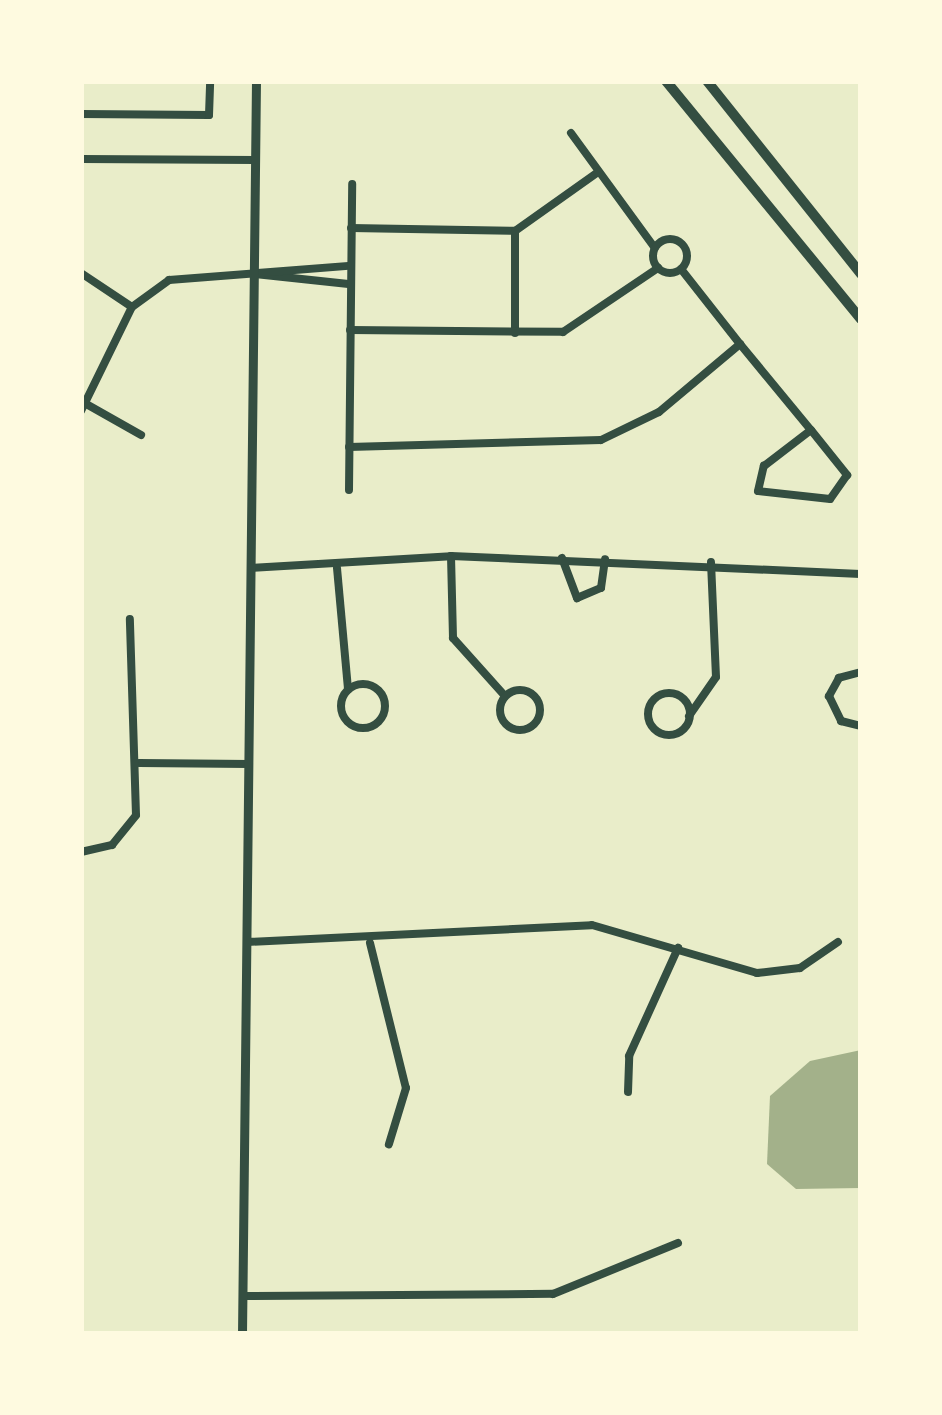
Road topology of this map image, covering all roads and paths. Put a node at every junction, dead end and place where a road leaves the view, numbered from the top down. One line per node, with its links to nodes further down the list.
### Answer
1 (210, 81): 5 (street)
2 (256, 81): 8 (street)
3 (666, 81): 24 (main road)
4 (706, 81): 20 (main road)
5 (81, 114)
6 (571, 133): 9 (street)
7 (81, 159): 8 (street)
8 (255, 160): 19 (street)
9 (598, 172): 12 (street); 13 (street)
10 (352, 184): 11 (street)
11 (351, 228): 12 (street); 15 (street)
12 (515, 231): 26 (street)
13 (655, 248): 16 (street); 17 (street)
14 (297, 265): 15 (street); 19 (street); 21 (street)
15 (348, 266): 22 (street)
16 (658, 268): 17 (street); 26 (street)
17 (681, 269): 27 (street)
18 (81, 273): 23 (street)
19 (254, 273): 21 (street); 23 (street); 37 (street)
20 (861, 274)
21 (296, 283): 22 (street)
22 (348, 284): 25 (street)
23 (132, 307): 28 (street)
24 (861, 319)
25 (350, 330): 26 (street); 31 (street)
26 (515, 333)
27 (740, 344): 29 (street); 31 (street)
28 (85, 408): 30 (street)
29 (811, 430): 29 (street)
30 (141, 435)
31 (349, 447): 32 (street)
32 (349, 490)
33 (451, 556): 34 (street); 38 (street); 43 (street)
34 (562, 558): 35 (street); 35 (street)
35 (605, 559): 36 (street)
36 (711, 562): 39 (street); 44 (street)
37 (251, 568): 38 (street); 47 (street)
38 (337, 568): 42 (street)
39 (861, 574)
40 (130, 619): 46 (street)
41 (861, 672): 45 (street)
42 (348, 690): 42 (street)
43 (505, 696): 43 (street)
44 (689, 716): 44 (street)
45 (861, 726)
46 (139, 763): 47 (street); 48 (street)
47 (249, 764): 49 (street)
48 (81, 852)
49 (247, 942): 51 (street); 56 (street)
50 (838, 942): 52 (street)
51 (370, 943): 52 (street); 54 (street)
52 (678, 948): 53 (street)
53 (628, 1092)
54 (389, 1144)
55 (678, 1244): 56 (street)
56 (243, 1295): 57 (street)
57 (242, 1334)

